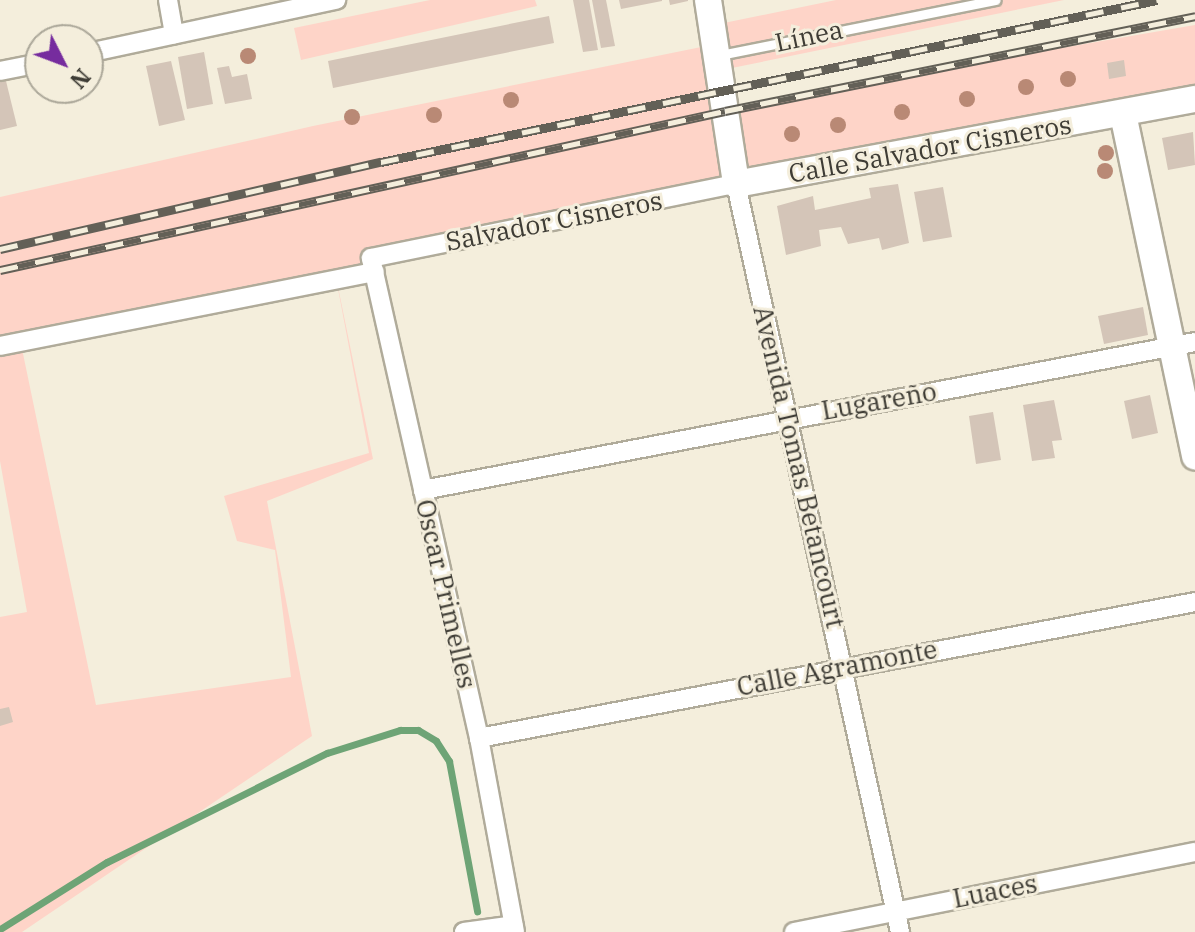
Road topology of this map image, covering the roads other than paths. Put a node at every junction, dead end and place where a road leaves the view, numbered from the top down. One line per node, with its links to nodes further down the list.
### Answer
1 (168, 0): 5 (street)
2 (336, 0): 5 (street)
3 (708, 0): 7 (street, Avenida Tomas Betancourt)
4 (996, 0): 7 (lane, Línea)
5 (174, 34): 6 (street)
6 (104, 49)
7 (718, 55): 12 (street, Avenida Tomas Betancourt)
8 (24, 66): 9 (street)
9 (0, 71)
10 (1195, 99): 11 (street)
11 (1123, 114): 12 (street, Calle Salvador Cisneros); 14 (street)
12 (736, 184): 13 (street, Salvador Cisneros); 16 (street, Avenida Tomas Betancourt)
13 (373, 265): 15 (street, Salvador Cisneros); 18 (street, Oscar Primelles)
14 (1185, 344): 16 (street, Lugareño); 17 (street)
15 (0, 346)
16 (788, 418): 18 (street, Lugareño); 20 (street, Avenida Tomas Betancourt)
17 (1195, 457)
18 (423, 490): 21 (street, Oscar Primelles)
19 (1195, 602): 20 (street, Calle Agramonte)
20 (844, 665): 21 (street, Calle Agramonte); 23 (street, Avenida Tomas Betancourt)
21 (479, 738): 24 (street, Oscar Primelles)
22 (1195, 852): 23 (street, Luaces)
23 (895, 911): 26 (street, Luaces); 27 (street, Avenida Tomas Betancourt)
24 (514, 928): 25 (street)
25 (464, 932)
26 (794, 932)
27 (900, 932)

